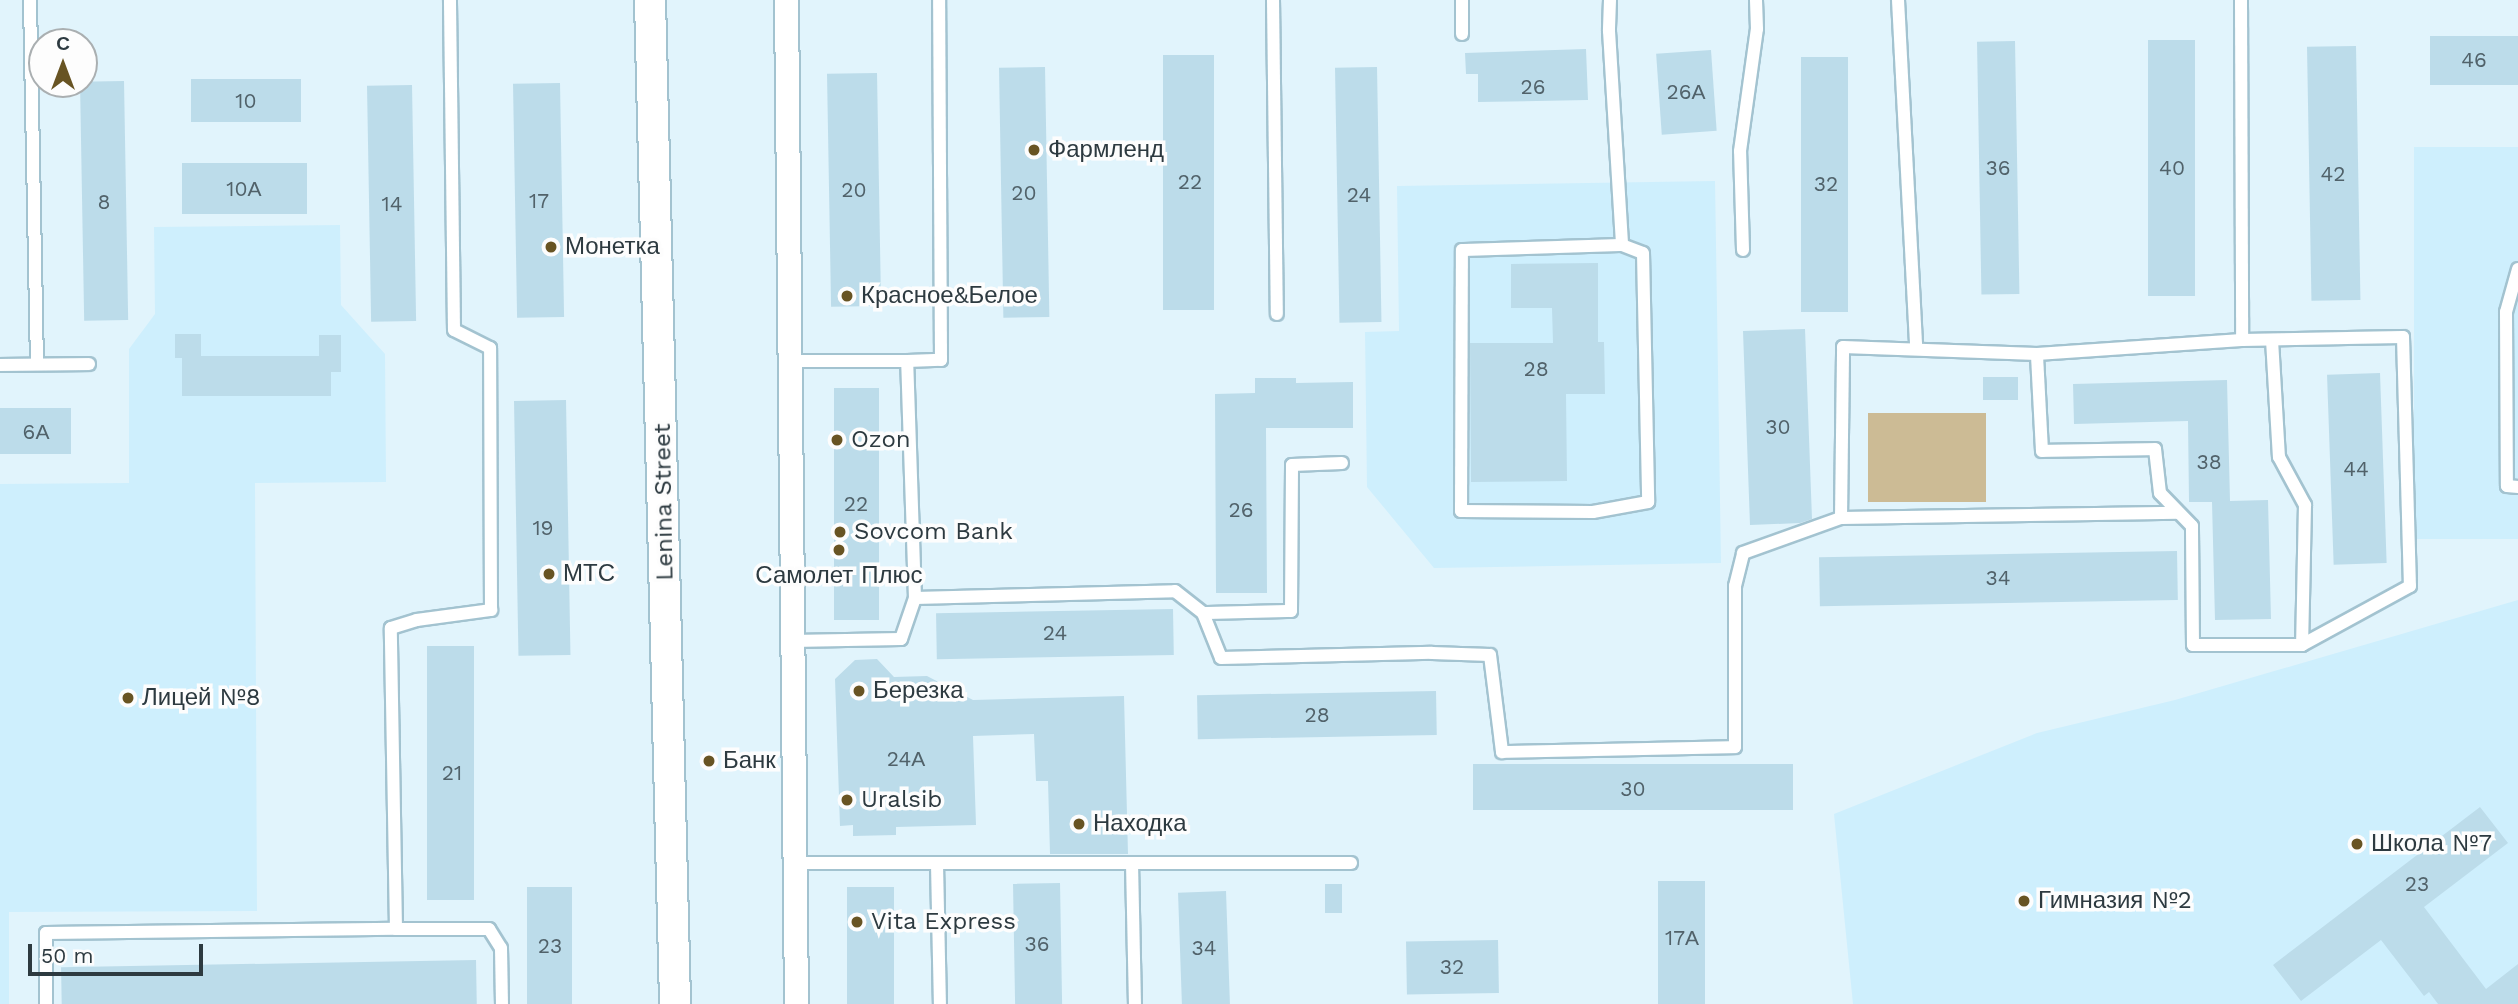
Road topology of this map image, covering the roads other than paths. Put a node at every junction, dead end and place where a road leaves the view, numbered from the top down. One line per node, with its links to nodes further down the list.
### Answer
1 (30, 0): 25 (lane)
2 (450, 0): 38 (lane)
3 (650, 0): 41 (street, Lenina Street)
4 (786, 0): 21 (street)
5 (939, 0): 22 (lane)
6 (1273, 0): 16 (lane)
7 (1462, 0): 12 (lane)
8 (1610, 0): 13 (lane)
9 (1756, 0): 14 (lane)
10 (1898, 0): 19 (lane)
11 (2241, 0): 17 (lane)
12 (1462, 34)
13 (1622, 245): 13 (lane)
14 (1743, 250)
15 (2518, 269): 27 (lane)
16 (1277, 314)
17 (2242, 340): 18 (lane); 20 (lane)
18 (2272, 340): 33 (lane); 33 (lane)
19 (1916, 348): 20 (lane); 29 (lane)
20 (2037, 354): 28 (lane)
21 (788, 361): 22 (lane); 32 (street)
22 (907, 361): 30 (lane)
23 (89, 364): 25 (lane)
24 (0, 365): 25 (lane)
25 (37, 365)
26 (1342, 463): 31 (lane)
27 (2518, 487)
28 (2178, 513): 29 (lane); 33 (lane)
29 (1841, 518): 31 (lane)
30 (915, 598): 31 (lane); 32 (lane)
31 (1203, 613)
32 (792, 641): 34 (street)
33 (2302, 645)
34 (793, 863): 37 (lane); 42 (street)
35 (1132, 863): 36 (lane); 37 (lane); 44 (lane)
36 (1351, 863)
37 (937, 864): 43 (lane)
38 (396, 929): 39 (lane); 40 (lane)
39 (46, 1004)
40 (502, 1004)
41 (675, 1004)
42 (796, 1004)
43 (940, 1004)
44 (1135, 1004)

